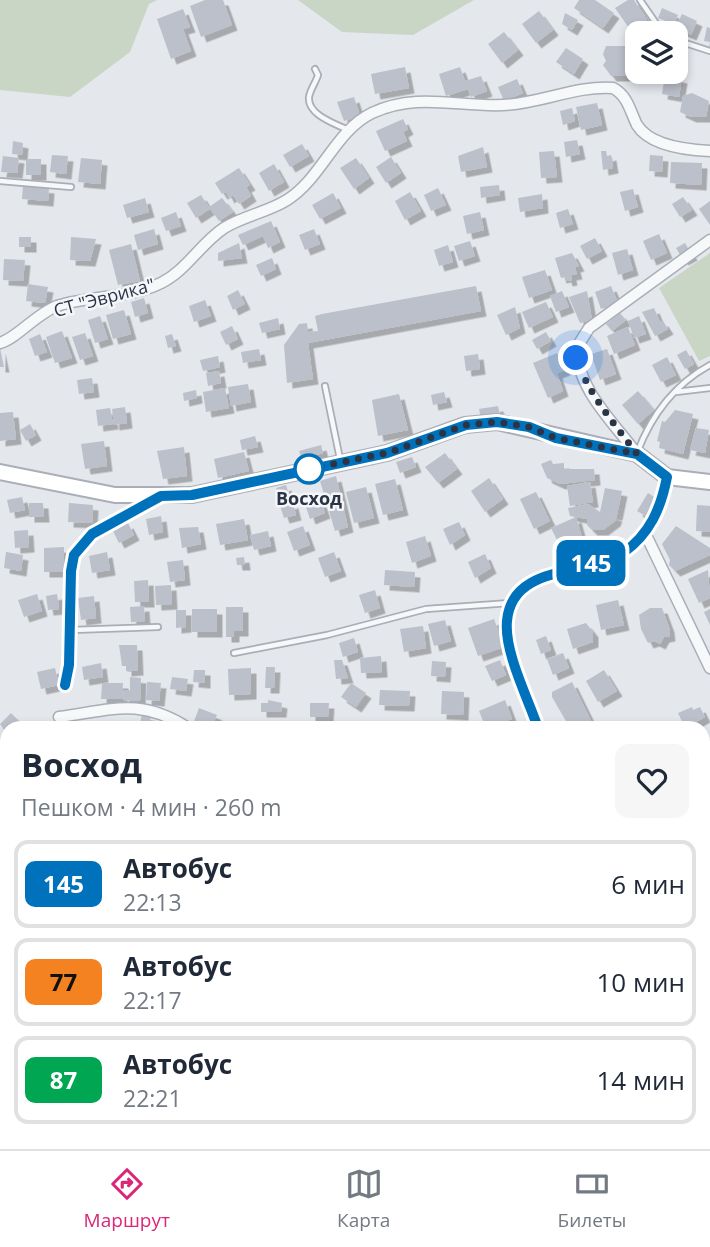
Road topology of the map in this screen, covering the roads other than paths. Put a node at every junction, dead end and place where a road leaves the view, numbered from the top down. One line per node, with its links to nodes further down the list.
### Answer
1 (640, 0): 2 (lane)
2 (654, 21)
3 (688, 44): 4 (lane)
4 (710, 51)
5 (315, 69): 6 (lane)
6 (349, 130): 7 (street, СТ "Эврика"); 11 (street, СТ "Эврика")
7 (710, 151)
8 (0, 181): 9 (lane)
9 (71, 187)
10 (710, 240): 16 (street)
11 (0, 344)
12 (710, 365): 15 (lane)
13 (325, 386): 17 (lane)
14 (710, 388): 15 (lane)
15 (671, 394): 16 (lane)
16 (637, 454): 17 (street); 19 (street)
17 (341, 463): 21 (street)
18 (0, 472): 21 (street)
19 (667, 477): 20 (street); 22 (street)
20 (710, 482)
21 (161, 496): 25 (street)
22 (645, 533): 23 (street); 27 (street)
23 (511, 603): 26 (lane); 31 (street)
24 (158, 627): 25 (lane)
25 (71, 630): 28 (street)
26 (234, 653)
27 (710, 668)
28 (65, 685)
29 (59, 717): 30 (street)
30 (177, 721)
31 (535, 721)

